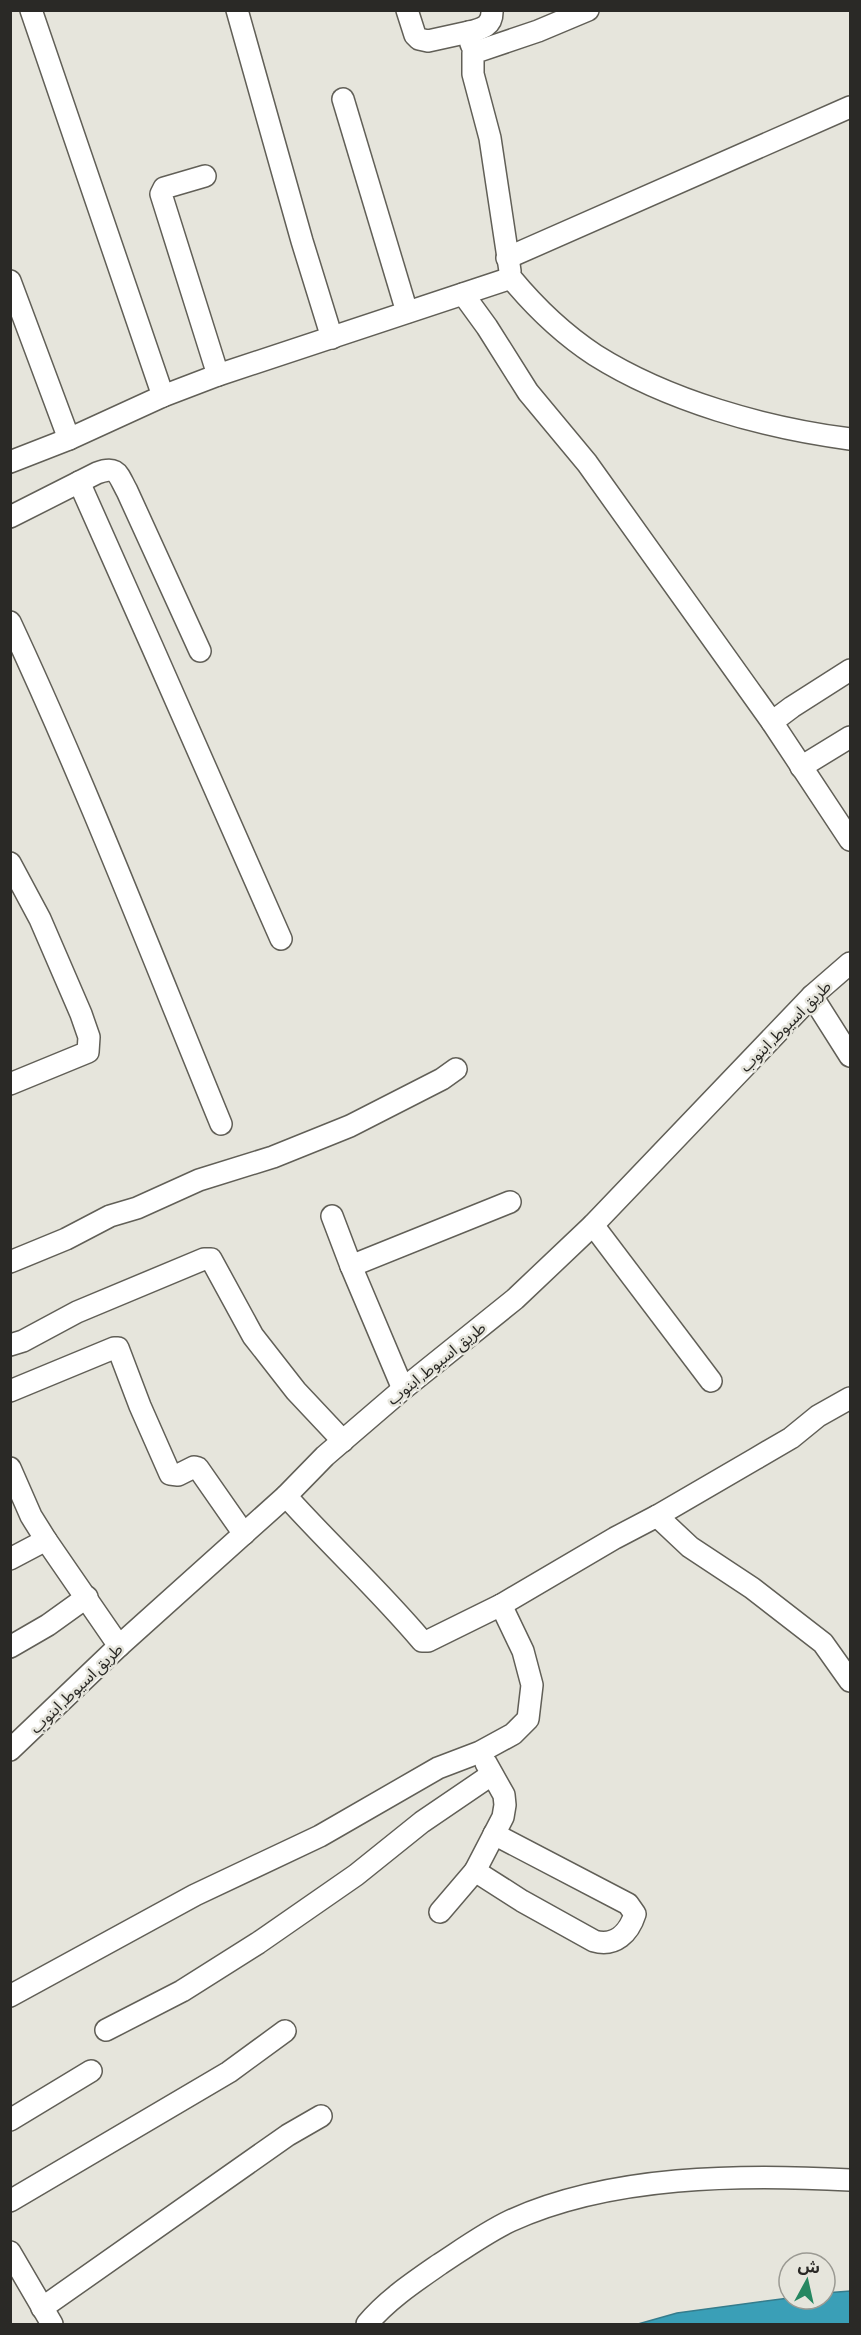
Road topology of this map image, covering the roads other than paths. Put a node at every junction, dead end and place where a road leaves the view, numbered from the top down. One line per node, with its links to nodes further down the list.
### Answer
1 (31, 10): 17 (street)
2 (237, 10): 15 (street)
3 (407, 10): 6 (street)
4 (492, 10): 6 (street)
5 (588, 10): 7 (street)
6 (469, 32): 7 (street)
7 (473, 53): 11 (street)
8 (343, 99): 14 (street)
9 (850, 107): 11 (street)
10 (205, 176): 16 (street)
11 (509, 268): 13 (street); 19 (street)
12 (10, 281): 18 (street)
13 (463, 294): 14 (street); 26 (street)
14 (407, 312): 15 (street)
15 (332, 338): 16 (street)
16 (218, 375): 17 (street)
17 (163, 396): 18 (street)
18 (69, 439): 20 (street)
19 (850, 439)
20 (10, 462)
21 (79, 482): 22 (street); 24 (street); 31 (street)
22 (10, 517)
23 (10, 622): 37 (street)
24 (200, 651)
25 (850, 670): 26 (street)
26 (772, 722): 28 (street)
27 (850, 736): 28 (street)
28 (801, 767): 29 (street)
29 (850, 839)
30 (10, 863): 36 (street)
31 (281, 939)
32 (850, 963): 33 (street, طريق اسيوط, ابنوب)
33 (812, 996): 34 (street); 40 (street, طريق اسيوط, ابنوب)
34 (850, 1056)
35 (456, 1070): 41 (street)
36 (10, 1084)
37 (221, 1124)
38 (510, 1202): 42 (street)
39 (332, 1216): 42 (street)
40 (593, 1225): 44 (street); 45 (street, طريق اسيوط, ابنوب)
41 (10, 1262)
42 (351, 1266): 45 (street)
43 (10, 1345): 48 (street)
44 (711, 1381)
45 (403, 1389): 48 (street, طريق اسيوط, ابنوب)
46 (10, 1391): 52 (street)
47 (850, 1398): 51 (street)
48 (342, 1441): 50 (street, طريق اسيوط, ابنوب)
49 (10, 1468): 53 (street)
50 (286, 1496): 52 (street, طريق اسيوط, ابنوب); 56 (street)
51 (657, 1516): 56 (street); 59 (street)
52 (244, 1534): 57 (street, طريق اسيوط, ابنوب)
53 (46, 1540): 54 (street); 55 (street)
54 (10, 1559)
55 (87, 1597): 57 (street); 58 (street)
56 (501, 1605): 61 (street)
57 (119, 1646): 60 (street, طريق اسيوط, ابنوب)
58 (10, 1647)
59 (850, 1681)
60 (10, 1750)
61 (480, 1752): 62 (street); 66 (street)
62 (491, 1775): 63 (street); 67 (street)
63 (494, 1834): 64 (street); 64 (street)
64 (475, 1871): 65 (street)
65 (440, 1912)
66 (10, 1996)
67 (106, 2030)
68 (285, 2031): 73 (street)
69 (91, 2071): 71 (street)
70 (321, 2116): 75 (street)
71 (10, 2120)
72 (850, 2180): 76 (street)
73 (10, 2201)
74 (10, 2253): 75 (street)
75 (47, 2316)
76 (367, 2325)

